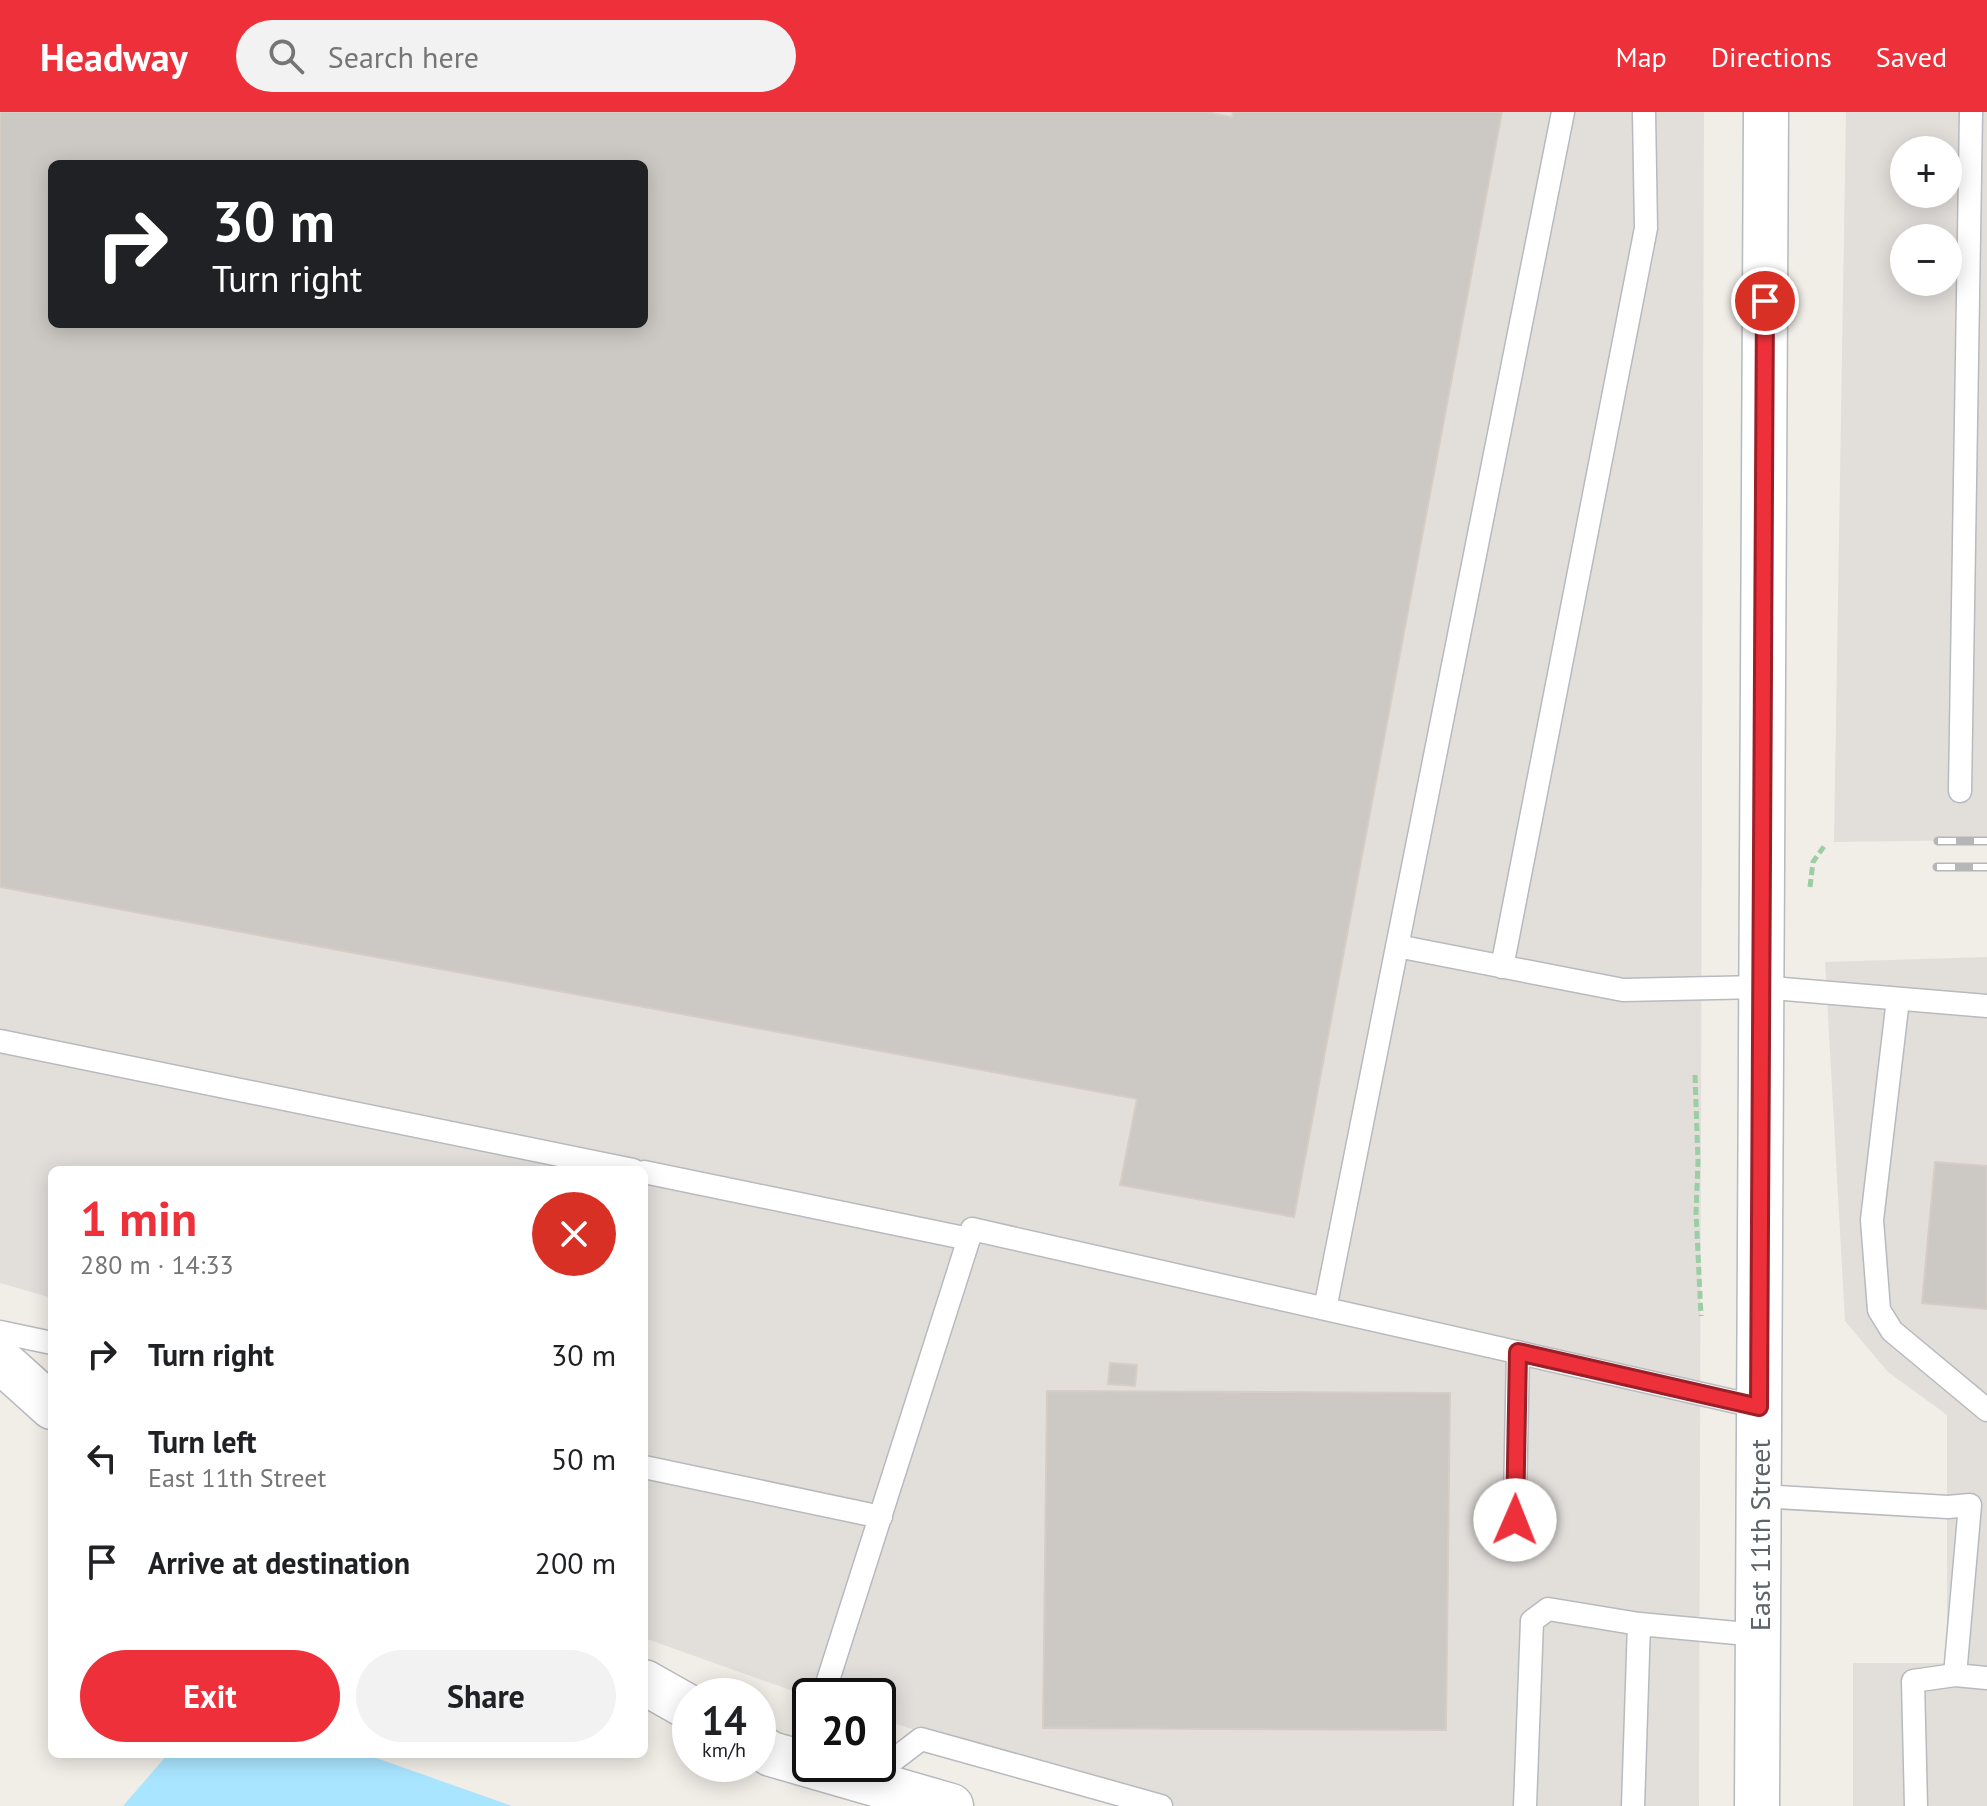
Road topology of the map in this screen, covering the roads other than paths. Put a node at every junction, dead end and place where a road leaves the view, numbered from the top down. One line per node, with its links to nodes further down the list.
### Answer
1 (1563, 112): 6 (lane)
2 (1644, 112): 7 (lane)
3 (1766, 112): 8 (street, East 11th Street)
4 (1971, 112): 5 (lane)
5 (1960, 791)
6 (1397, 946): 7 (lane); 15 (lane)
7 (1502, 967): 8 (lane)
8 (1761, 987): 9 (lane); 21 (street, East 11th Street)
9 (1898, 999): 10 (lane); 22 (lane)
10 (1987, 1006)
11 (0, 1041): 12 (lane)
12 (613, 1166)
13 (648, 1173): 14 (lane)
14 (969, 1239): 15 (lane); 26 (lane)
15 (1325, 1309): 18 (lane)
16 (0, 1332): 17 (lane)
17 (48, 1342)
18 (1518, 1352): 21 (lane); 27 (lane)
19 (0, 1360): 20 (street)
20 (48, 1403)
21 (1759, 1407): 24 (street, East 11th Street)
22 (1987, 1410)
23 (648, 1468): 26 (lane)
24 (1759, 1496): 25 (lane); 29 (street, East 11th Street)
25 (1979, 1500): 30 (lane)
26 (881, 1517): 31 (lane)
27 (1514, 1548)
28 (1639, 1624): 29 (lane); 39 (lane); 40 (lane)
29 (1758, 1635): 41 (street, East 11th Street)
30 (1955, 1675): 32 (lane); 42 (lane)
31 (829, 1678)
32 (1987, 1678)
33 (648, 1684): 34 (street)
34 (672, 1698)
35 (896, 1758): 38 (lane)
36 (869, 1782): 37 (street)
37 (951, 1806)
38 (1161, 1806)
39 (1525, 1806)
40 (1633, 1806)
41 (1757, 1806)
42 (1916, 1806)

